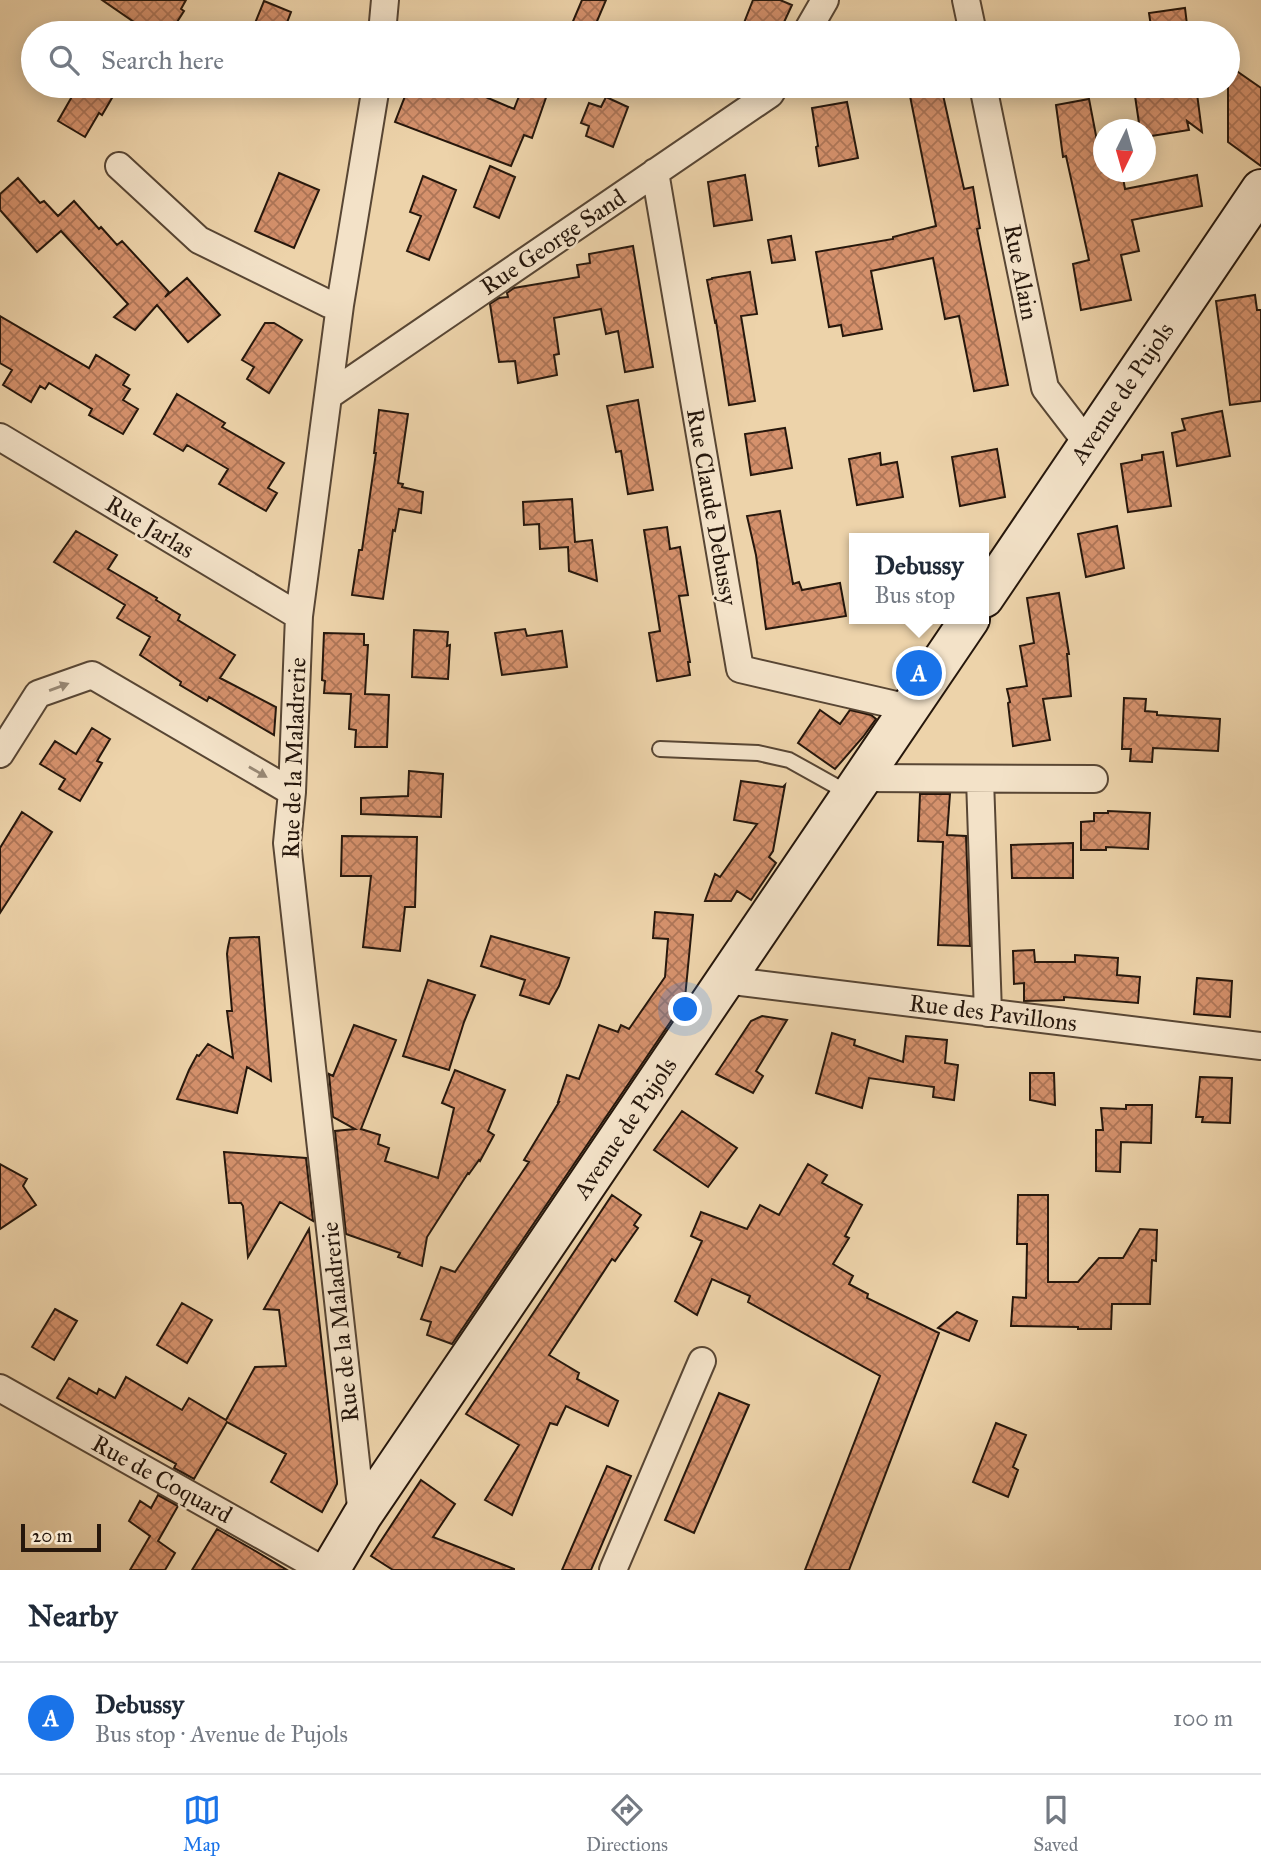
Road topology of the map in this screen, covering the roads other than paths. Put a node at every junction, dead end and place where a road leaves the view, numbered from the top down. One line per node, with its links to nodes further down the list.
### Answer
1 (385, 0): 4 (street)
2 (825, 0): 5 (street)
3 (966, 0): 6 (street)
4 (383, 21)
5 (813, 21)
6 (970, 21)
7 (374, 98): 13 (street, Rue de la Maladrerie)
8 (764, 98): 11 (street, Rue George Sand)
9 (985, 98): 16 (street, Rue Alain)
10 (119, 166): 13 (street)
11 (655, 172): 14 (street, Rue George Sand); 20 (street, Rue Claude Debussy)
12 (1261, 189): 16 (main road, Avenue de Pujols)
13 (340, 305): 14 (street, Rue de la Maladrerie)
14 (328, 396): 18 (street, Rue de la Maladrerie)
15 (0, 437): 18 (street, Rue Jarlas)
16 (1088, 444): 17 (main road, Avenue de Pujols)
17 (989, 591)
18 (299, 616): 26 (street, Rue de la Maladrerie)
19 (967, 624): 20 (main road, Avenue de Pujols)
20 (909, 708): 25 (main road, Avenue de Pujols)
21 (660, 749): 25 (lane)
22 (0, 754): 26 (street, one-way to 26)
23 (980, 779): 24 (street); 25 (street); 28 (street)
24 (1094, 779)
25 (856, 786): 27 (main road, Avenue de Pujols)
26 (292, 792): 32 (street, Rue de la Maladrerie)
27 (725, 980): 28 (street, Rue des Pavillons); 32 (main road, Avenue de Pujols)
28 (988, 1013): 29 (street, Rue des Pavillons)
29 (1261, 1046)
30 (702, 1361): 35 (street)
31 (0, 1388): 33 (street, Rue de Coquard)
32 (362, 1516): 34 (main road, Avenue de Pujols)
33 (323, 1570)
34 (330, 1570)
35 (613, 1570)

